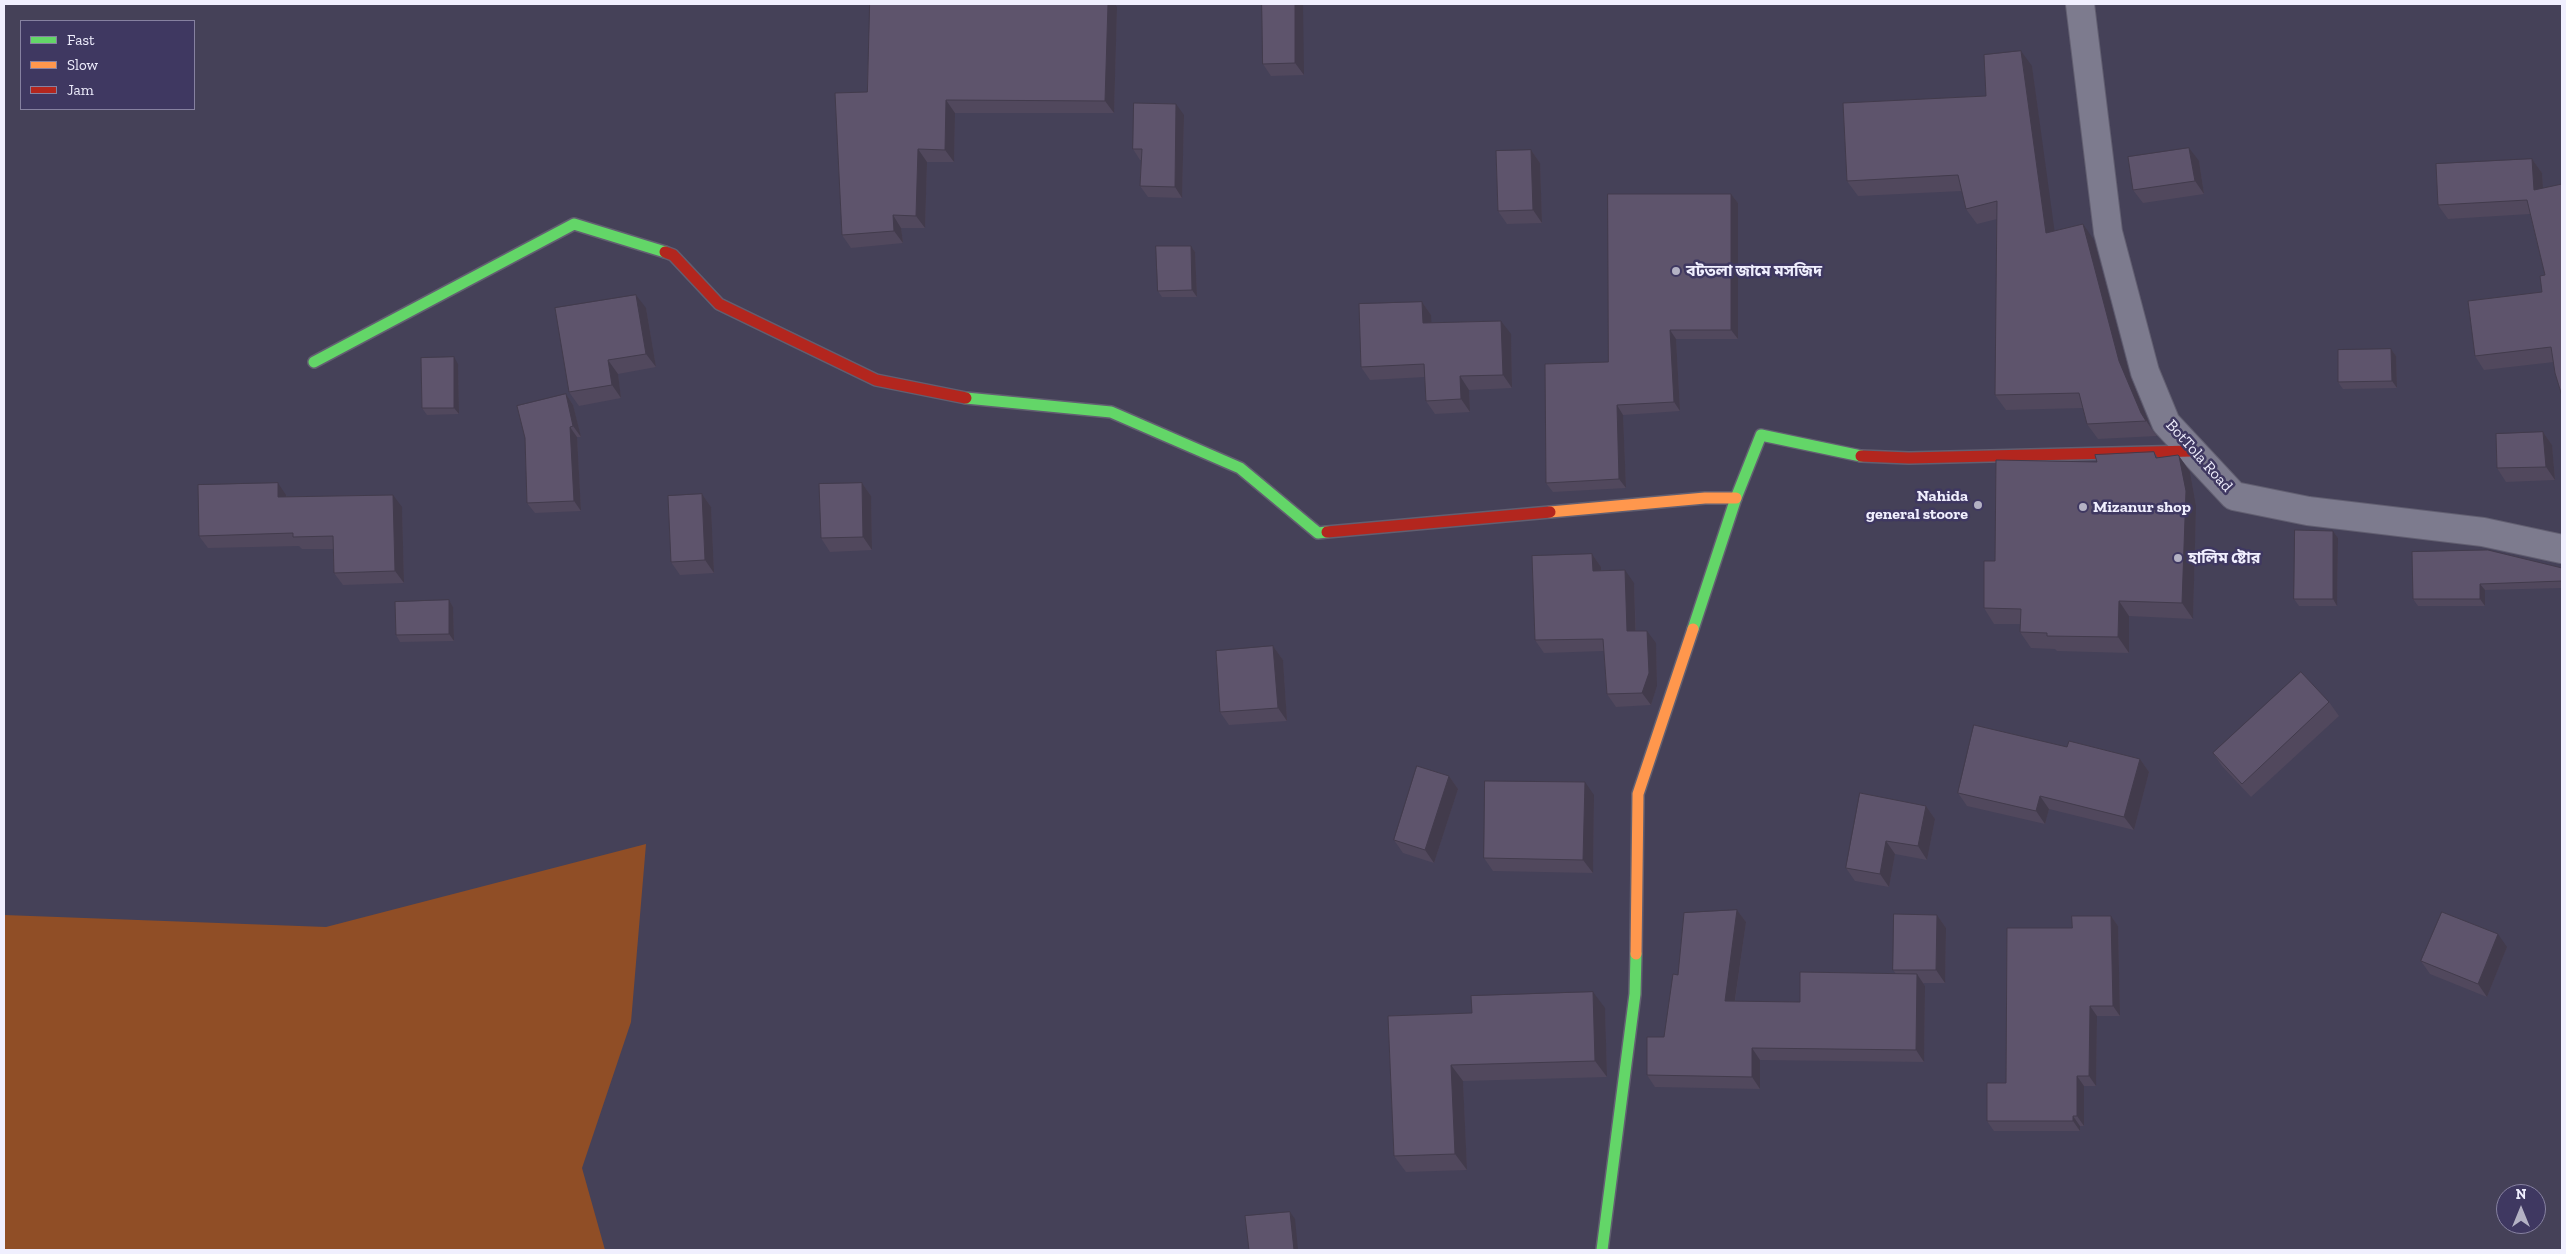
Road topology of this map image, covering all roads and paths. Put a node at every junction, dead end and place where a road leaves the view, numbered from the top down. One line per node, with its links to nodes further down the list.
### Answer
1 (2080, 4): 3 (street, BotTola Road)
2 (314, 362): 4 (street)
3 (2192, 451): 4 (street); 5 (street, BotTola Road)
4 (1736, 498): 6 (street)
5 (2562, 548)
6 (1602, 1250)

